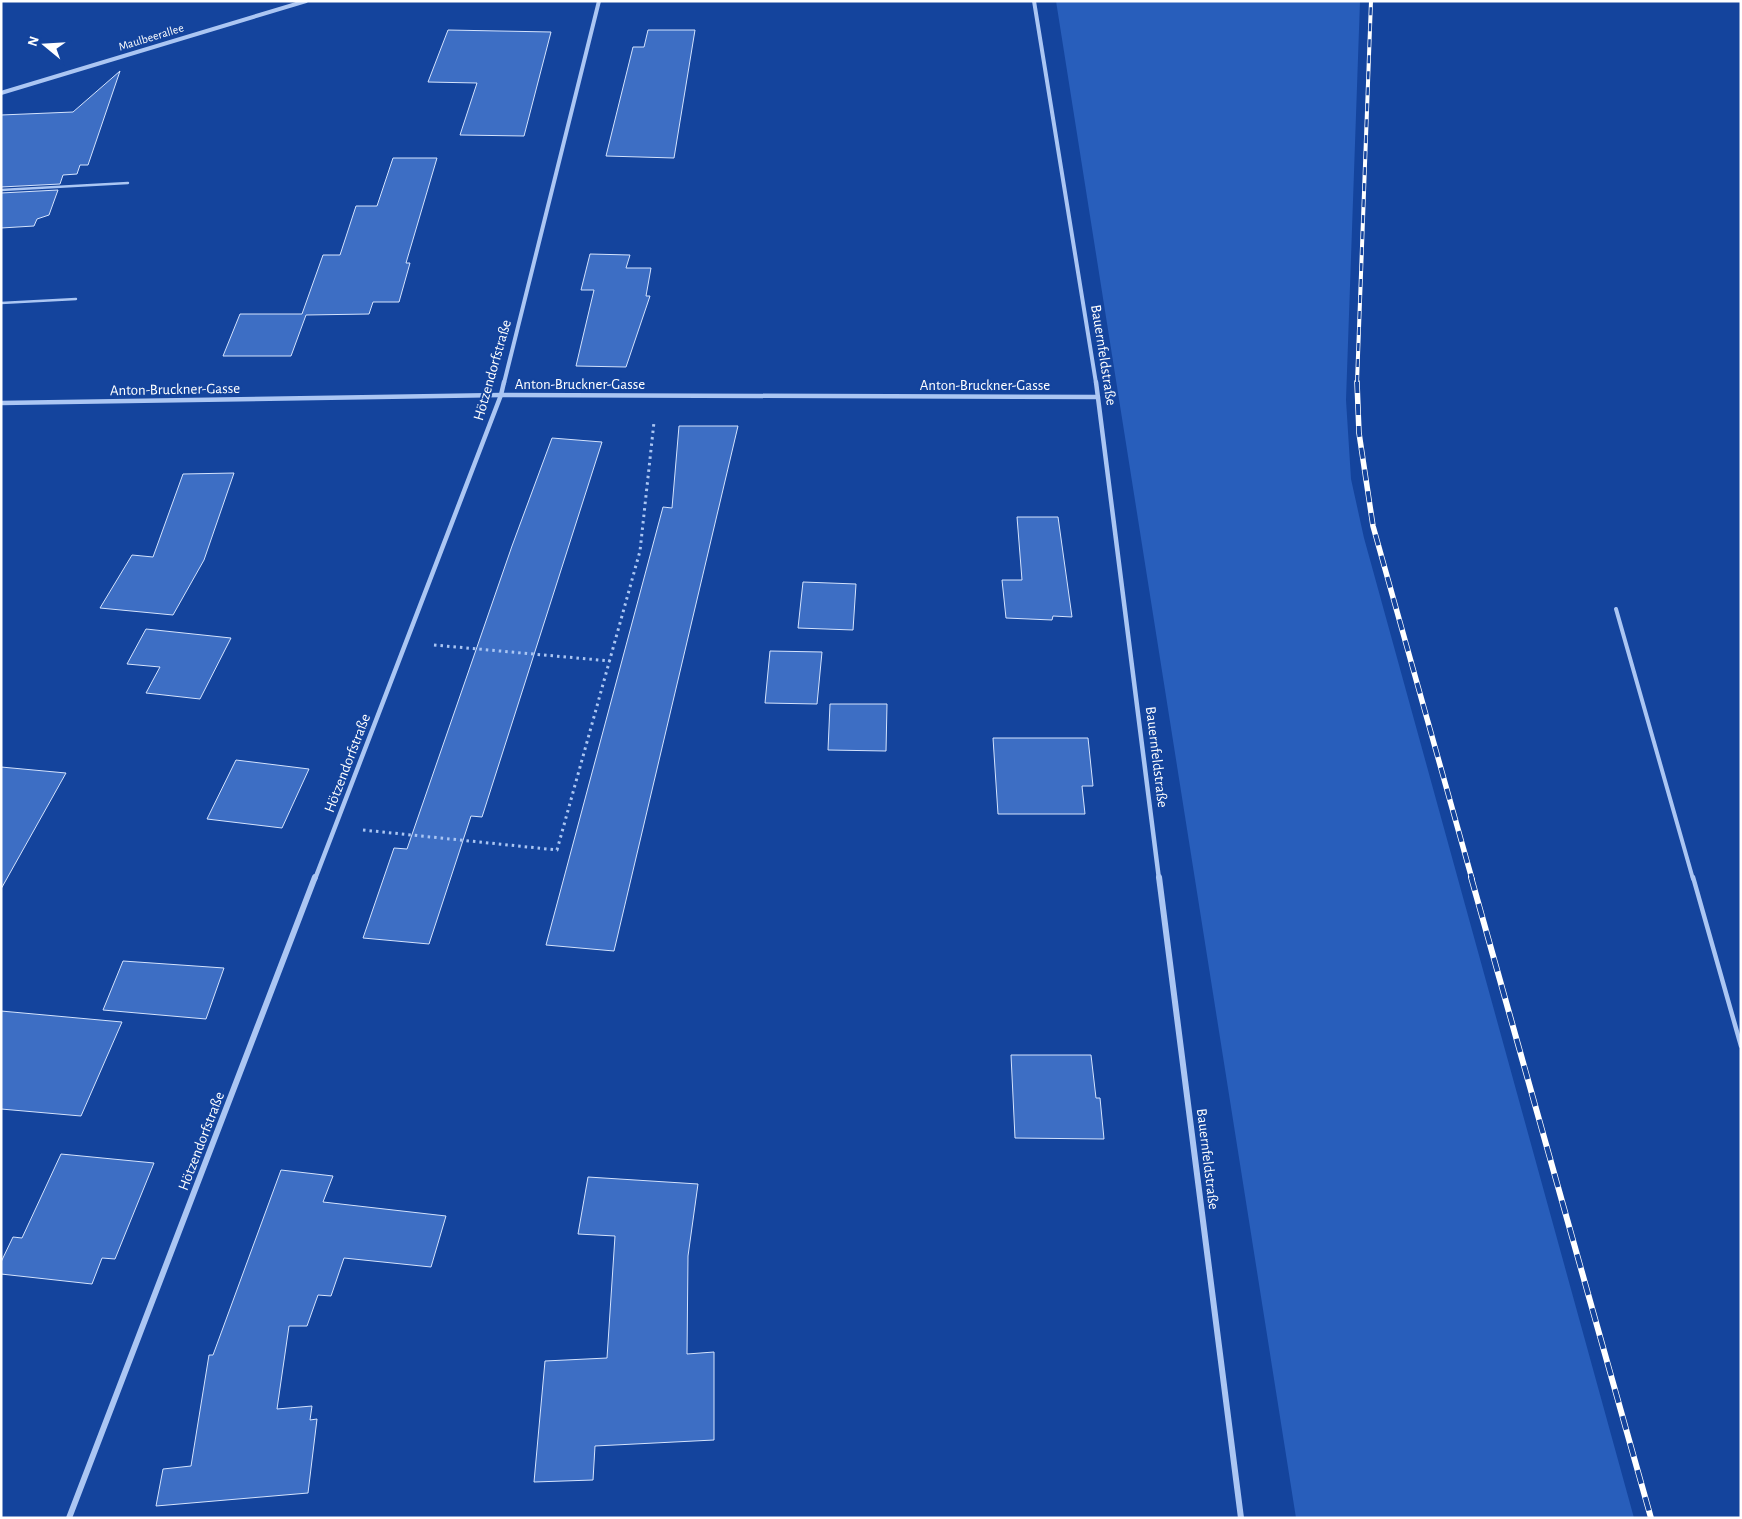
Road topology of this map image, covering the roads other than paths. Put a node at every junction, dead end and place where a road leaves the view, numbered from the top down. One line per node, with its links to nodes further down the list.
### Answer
1 (306, 1): 4 (street, Maulbeerallee)
2 (599, 1): 9 (street, Hötzendorfstraße)
3 (1034, 1): 10 (street, Bauernfeldstraße)
4 (1, 93)
5 (128, 183): 6 (lane)
6 (1, 190)
7 (76, 299): 8 (lane)
8 (1, 303)
9 (501, 395): 10 (street, Anton-Bruckner-Gasse); 11 (street, Anton-Bruckner-Gasse); 14 (street, Hötzendorfstraße)
10 (1098, 397): 15 (street, Bauernfeldstraße)
11 (1, 402)
12 (1616, 609): 13 (lane)
13 (1741, 1046)
14 (69, 1518)
15 (1241, 1518)

